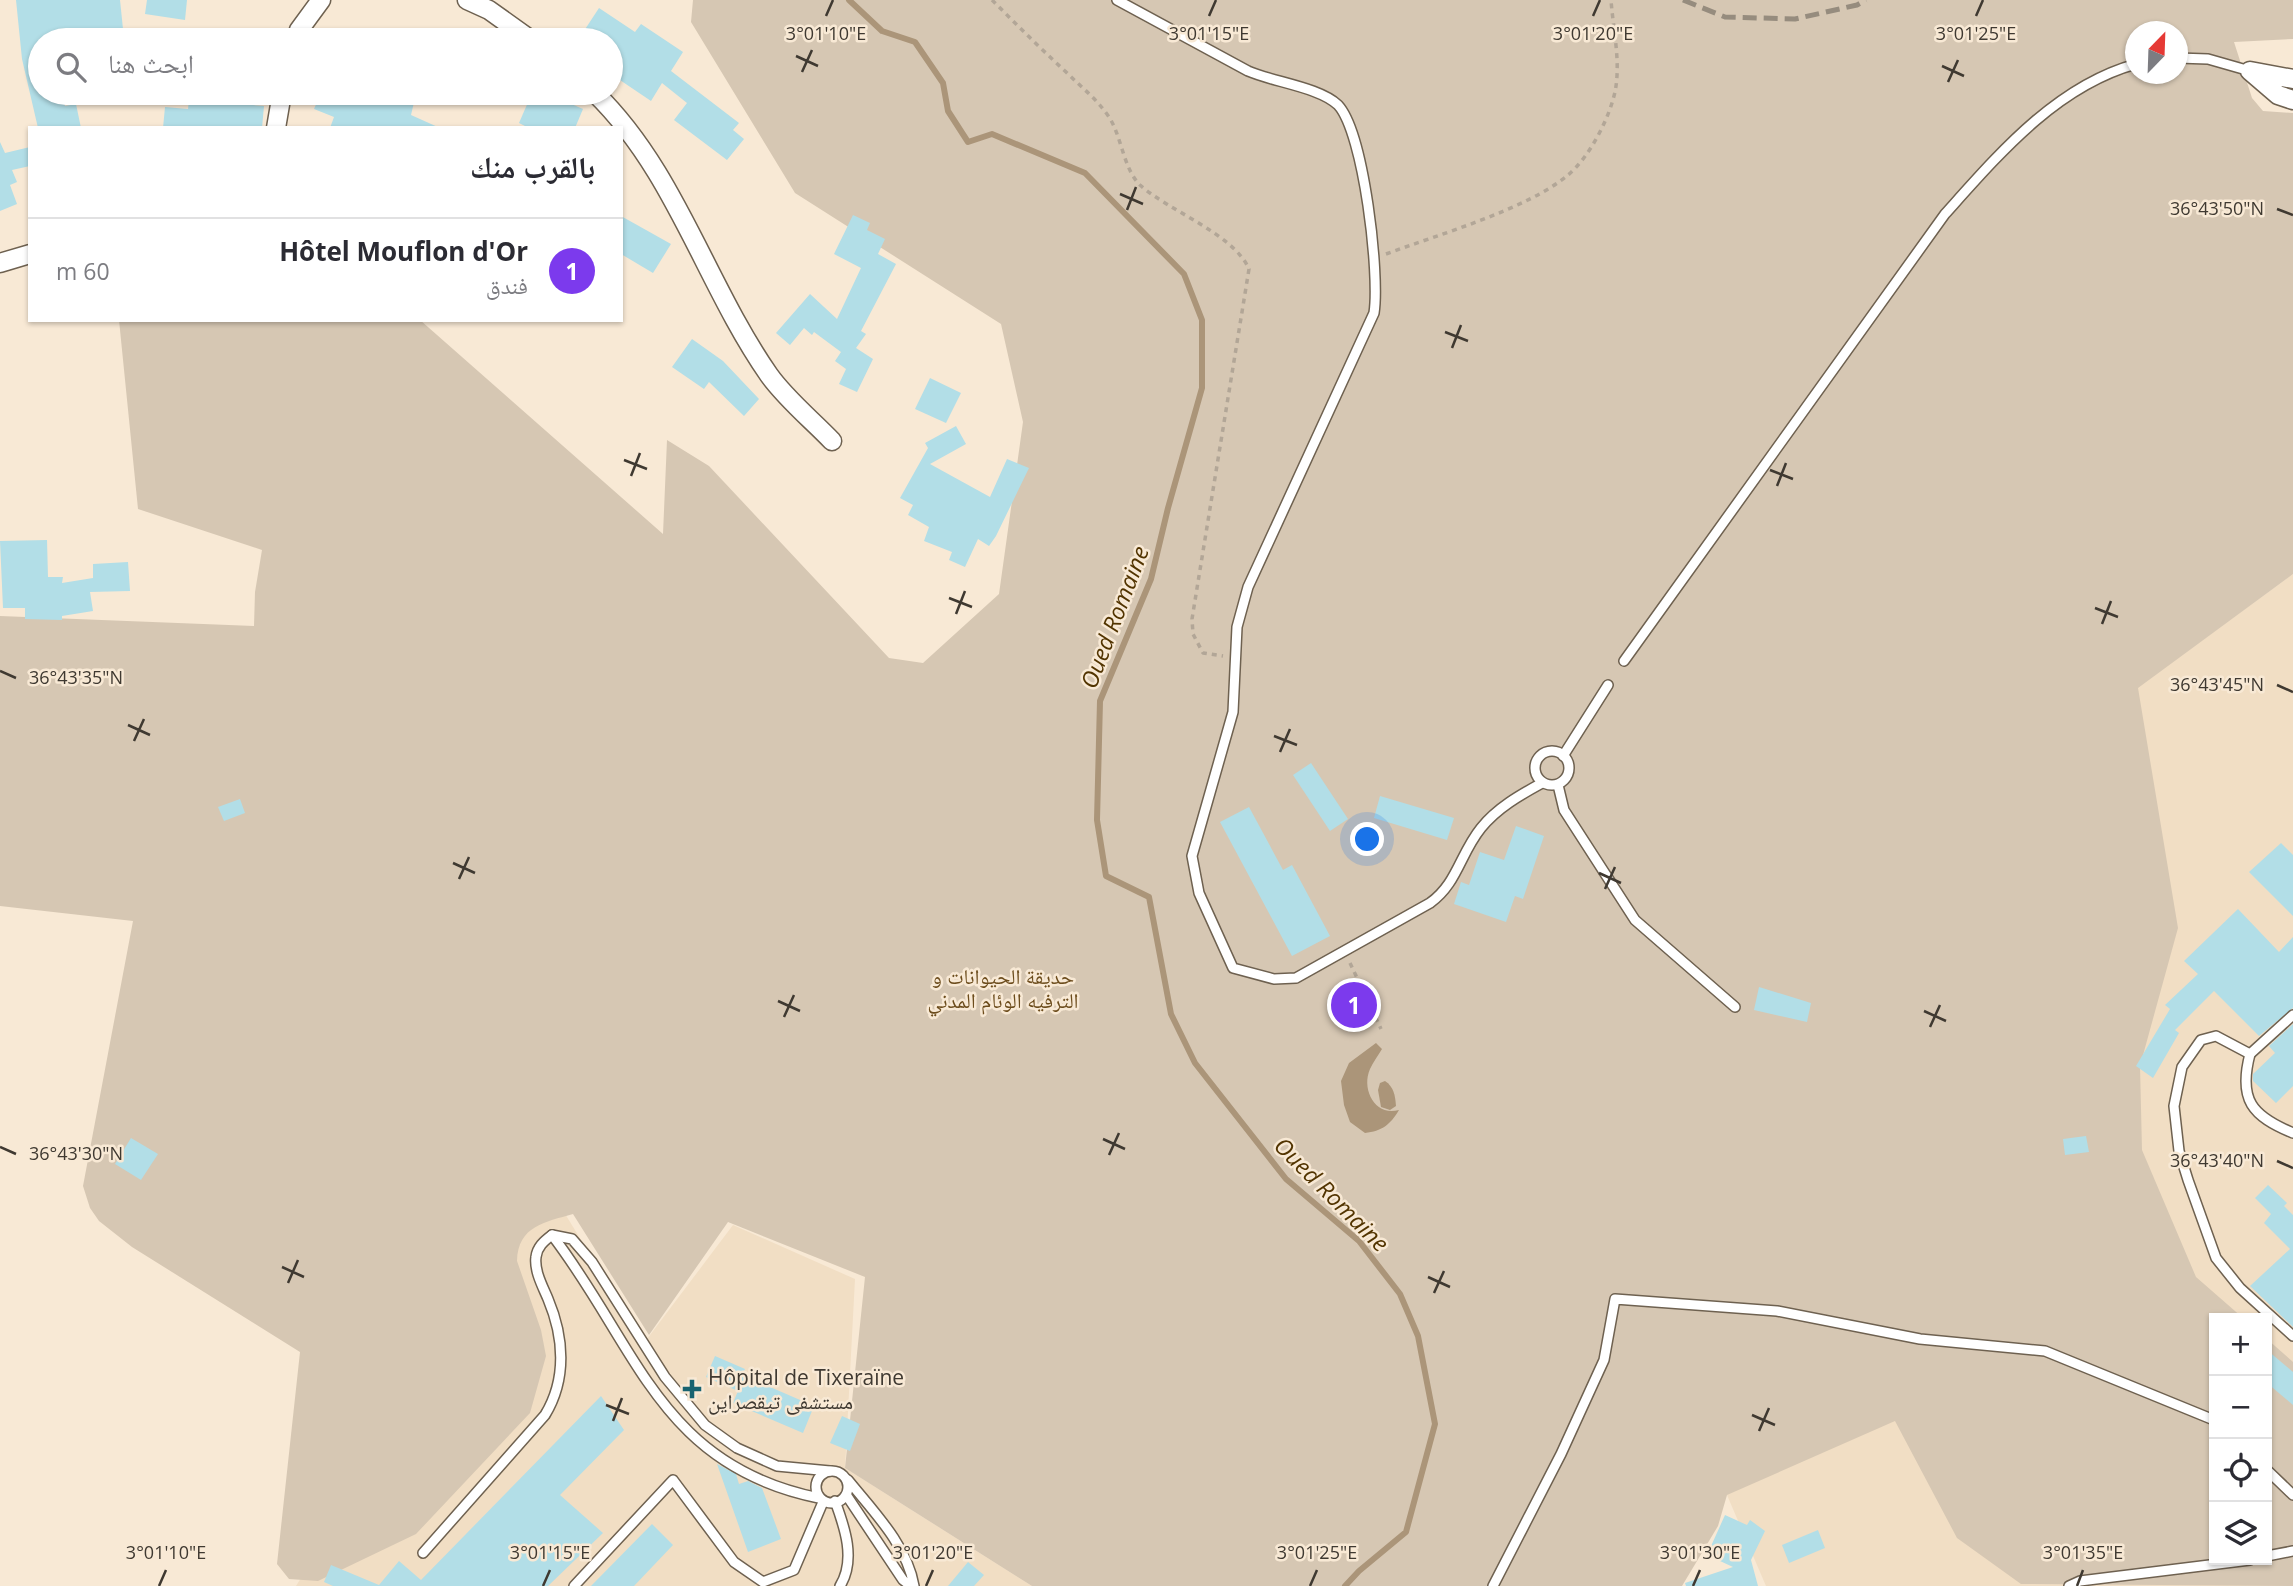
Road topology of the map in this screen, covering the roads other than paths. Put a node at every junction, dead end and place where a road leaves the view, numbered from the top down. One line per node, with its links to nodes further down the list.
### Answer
1 (321, 0): 4 (street)
2 (467, 0): 5 (street)
3 (1117, 0): 20 (lane)
4 (300, 28)
5 (514, 28)
6 (2188, 58): 8 (lane)
7 (2125, 68): 17 (lane)
8 (2250, 72): 9 (street); 10 (street)
9 (2293, 79)
10 (2293, 100)
11 (280, 105): 13 (street)
12 (607, 105): 16 (street)
13 (276, 126)
14 (28, 255): 15 (street)
15 (0, 263)
16 (832, 441)
17 (1624, 661)
18 (1608, 685): 19 (lane)
19 (1563, 756): 20 (lane); 21 (lane)
20 (1542, 783): 21 (lane)
21 (1558, 785): 22 (lane)
22 (1735, 1007)
23 (2293, 1015): 24 (lane)
24 (2250, 1054): 25 (lane); 27 (lane)
25 (2293, 1133)
26 (552, 1236): 29 (lane); 34 (lane); 37 (lane)
27 (2293, 1336)
28 (2209, 1418): 43 (lane)
29 (830, 1471): 31 (lane); 34 (lane)
30 (2272, 1475): 32 (lane)
31 (848, 1480): 33 (lane); 42 (lane)
32 (2293, 1495)
33 (847, 1496): 35 (lane); 42 (lane)
34 (821, 1500): 35 (lane); 40 (lane)
35 (835, 1501): 41 (lane)
36 (2293, 1551): 38 (lane)
37 (424, 1553)
38 (2272, 1555)
39 (2210, 1565): 44 (lane)
40 (574, 1586)
41 (840, 1586)
42 (912, 1586)
43 (1493, 1586)
44 (2068, 1586)

